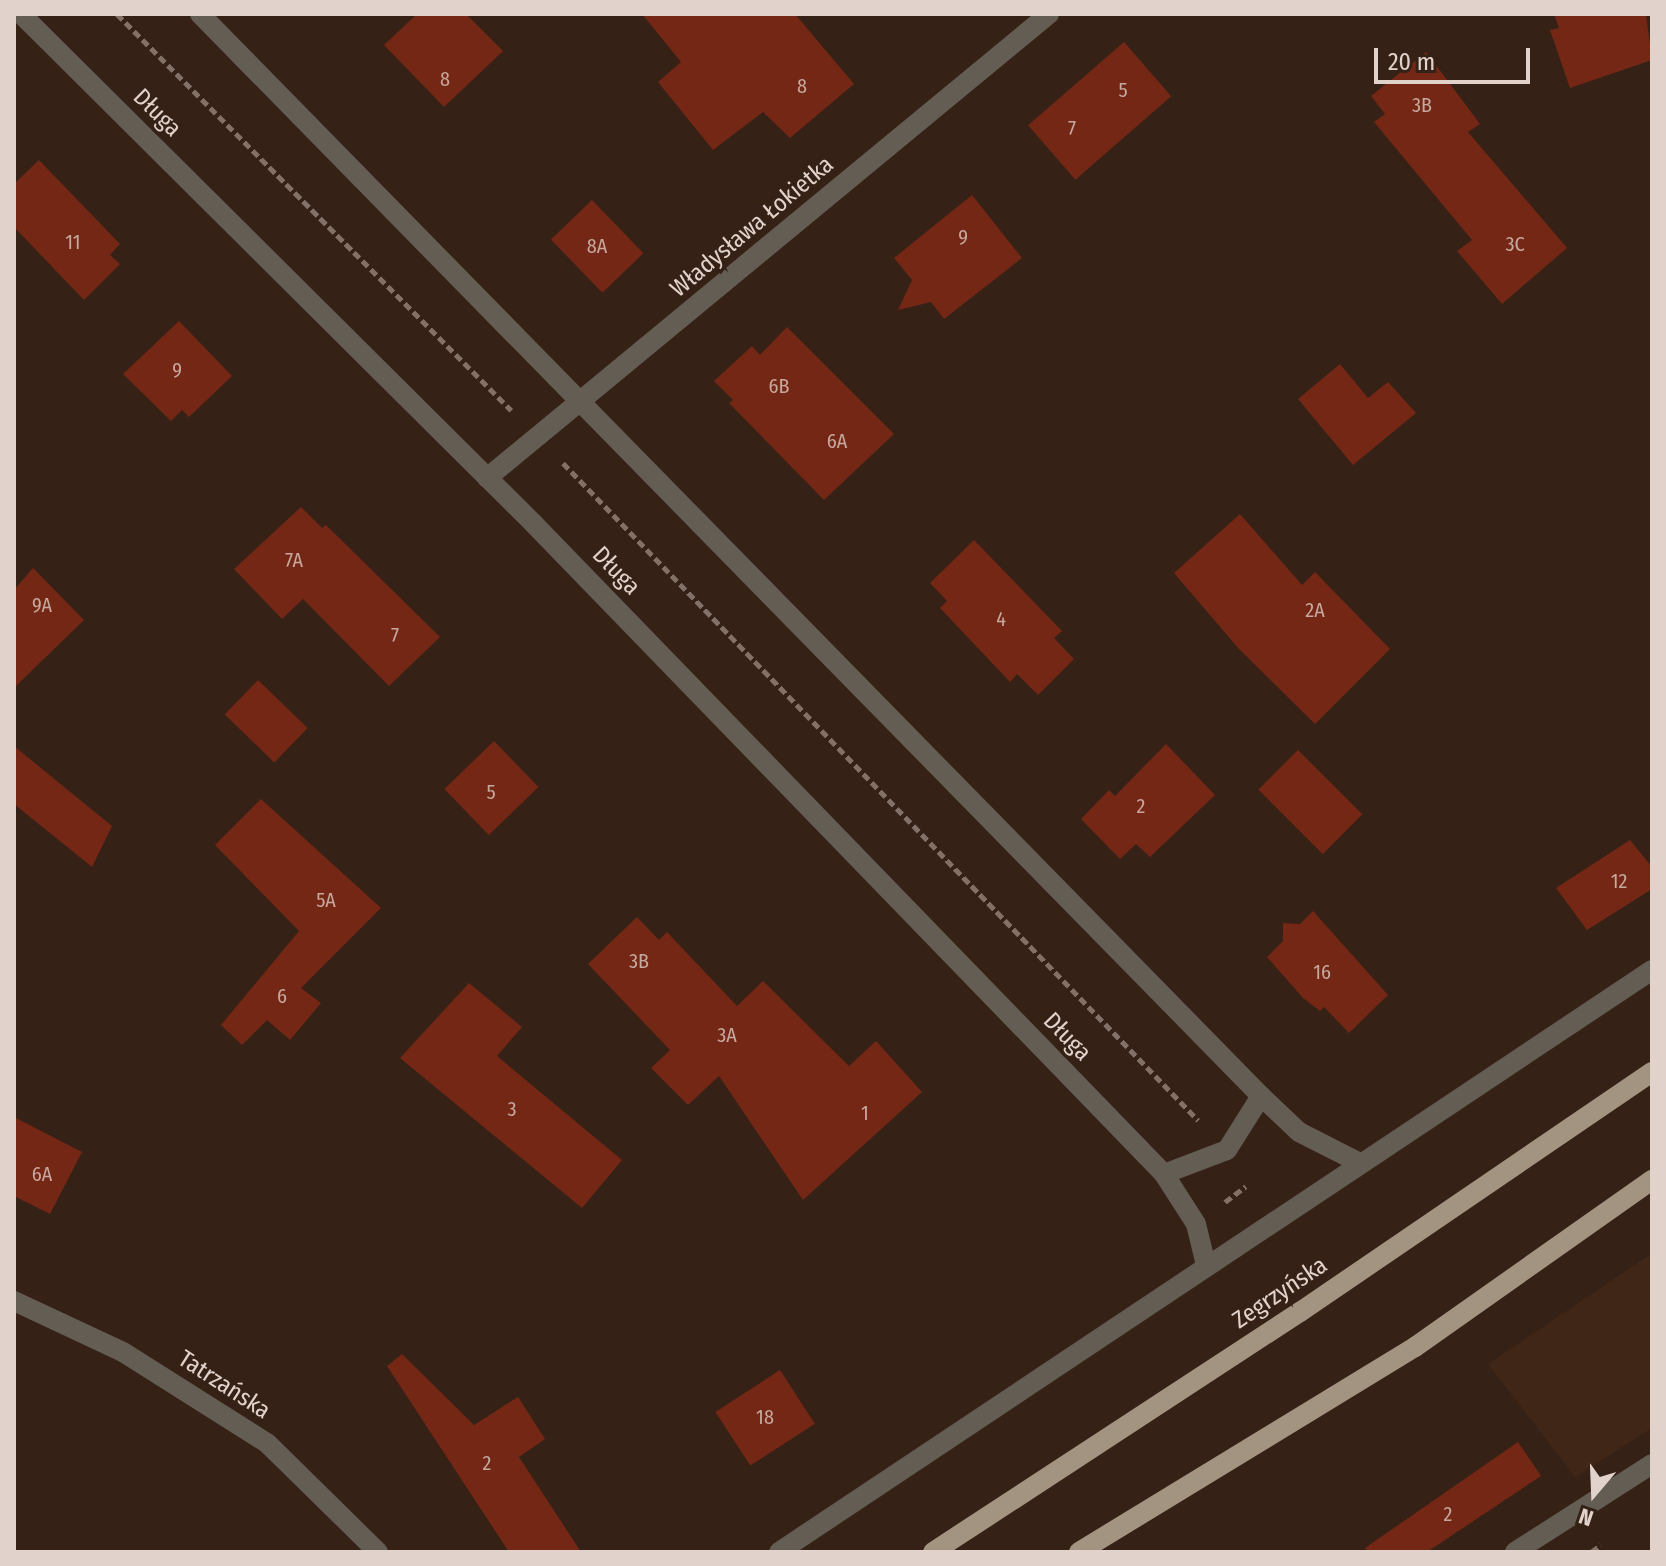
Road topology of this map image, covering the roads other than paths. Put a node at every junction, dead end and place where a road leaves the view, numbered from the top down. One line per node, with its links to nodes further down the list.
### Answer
1 (21, 14): 5 (street, Długa)
2 (200, 14): 4 (street)
3 (1049, 14): 4 (street, Władysława Łokietka)
4 (579, 404): 5 (street, Władysława Łokietka); 8 (street)
5 (487, 478): 10 (street, Długa)
6 (1652, 970): 9 (street)
7 (1652, 1072): 17 (main road, Zegrzyńska)
8 (1261, 1096): 9 (street); 10 (street)
9 (1358, 1162): 12 (street)
10 (1164, 1174): 12 (street, Długa)
11 (1652, 1180): 18 (main road)
12 (1206, 1265): 16 (street)
13 (14, 1301): 15 (street, Tatrzańska)
14 (1652, 1464): 19 (street)
15 (378, 1552)
16 (779, 1552)
17 (933, 1552)
18 (1079, 1552)
19 (1515, 1552)

